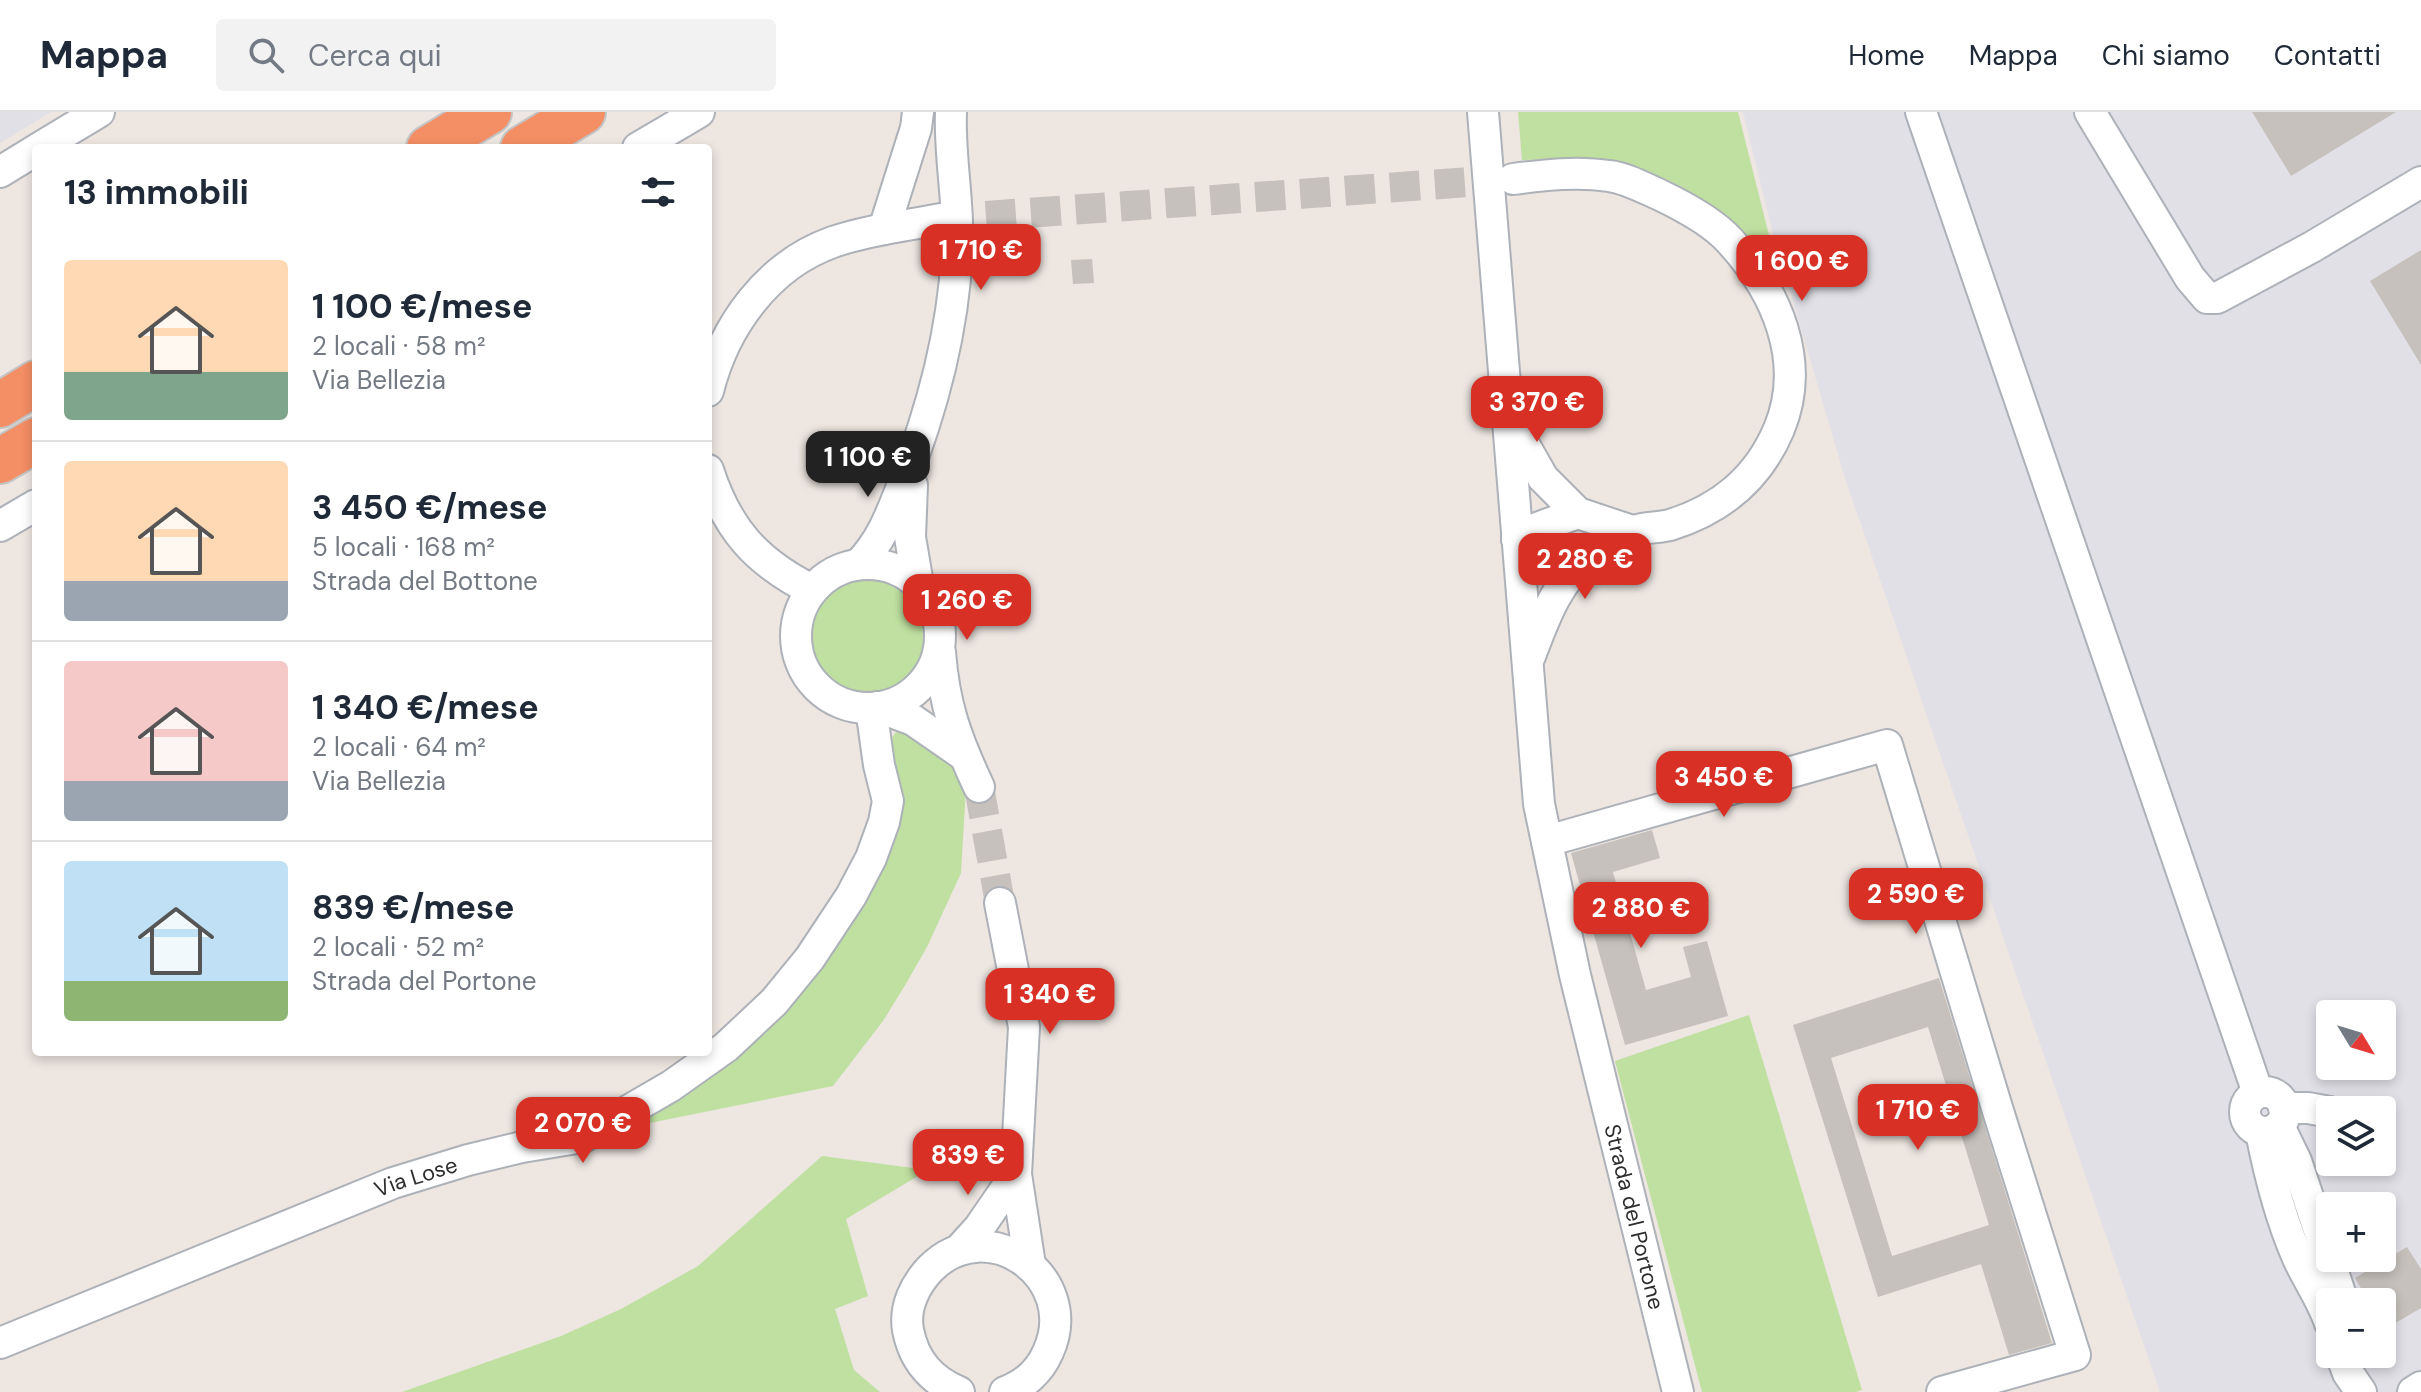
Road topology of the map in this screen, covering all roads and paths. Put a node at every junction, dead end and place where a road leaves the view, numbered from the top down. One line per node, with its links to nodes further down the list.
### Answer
1 (99, 112): 10 (street)
2 (489, 112): 11 (highway)
3 (583, 112): 12 (highway)
4 (699, 112): 13 (street)
5 (918, 112): 19 (street)
6 (951, 112): 25 (street)
7 (1483, 112): 23 (street, Strada del Portone)
8 (1921, 112): 45 (street)
9 (2090, 112): 17 (street)
10 (46, 144)
11 (436, 144)
12 (530, 144)
13 (645, 144)
14 (32, 153): 15 (street)
15 (0, 172)
16 (1513, 179): 31 (street)
17 (2421, 182)
18 (941, 219): 19 (street)
19 (884, 229): 20 (street)
20 (712, 376)
21 (32, 385): 22 (highway)
22 (0, 405)
23 (1507, 415): 29 (street); 32 (street, Strada del Portone)
24 (32, 442): 26 (highway)
25 (913, 459): 34 (street); 35 (street)
26 (0, 461)
27 (712, 479): 36 (street)
28 (32, 507): 30 (street)
29 (1578, 513): 31 (street); 32 (street)
30 (0, 526)
31 (1632, 531): 33 (street)
32 (1517, 539): 33 (street); 38 (street, Strada del Portone)
33 (1590, 556): 38 (street)
34 (860, 563): 35 (street); 36 (street)
35 (918, 584): 37 (street)
36 (812, 590): 39 (street)
37 (940, 651): 39 (street); 40 (street)
38 (1528, 662): 42 (street, Strada del Portone)
39 (874, 708): 40 (street); 51 (street, Via Lose)
40 (965, 756): 41 (street)
41 (979, 787)
42 (1547, 841): 58 (street, Strada del Portone); 59 (street)
43 (1000, 903): 46 (street)
44 (2316, 1109): 45 (street)
45 (2275, 1122): 49 (street); 50 (street)
46 (1016, 1174): 47 (street); 48 (street)
47 (959, 1250): 48 (street); 56 (street)
48 (1030, 1265): 54 (street)
49 (2338, 1288)
50 (2316, 1290)
51 (0, 1343)
52 (2346, 1368): 60 (street)
53 (2365, 1368): 61 (street)
54 (1046, 1377): 57 (street)
55 (2421, 1387): 62 (street)
56 (948, 1389)
57 (1005, 1392)
58 (1678, 1392)
59 (1942, 1392)
60 (2361, 1392)
61 (2371, 1392)
62 (2413, 1392)

